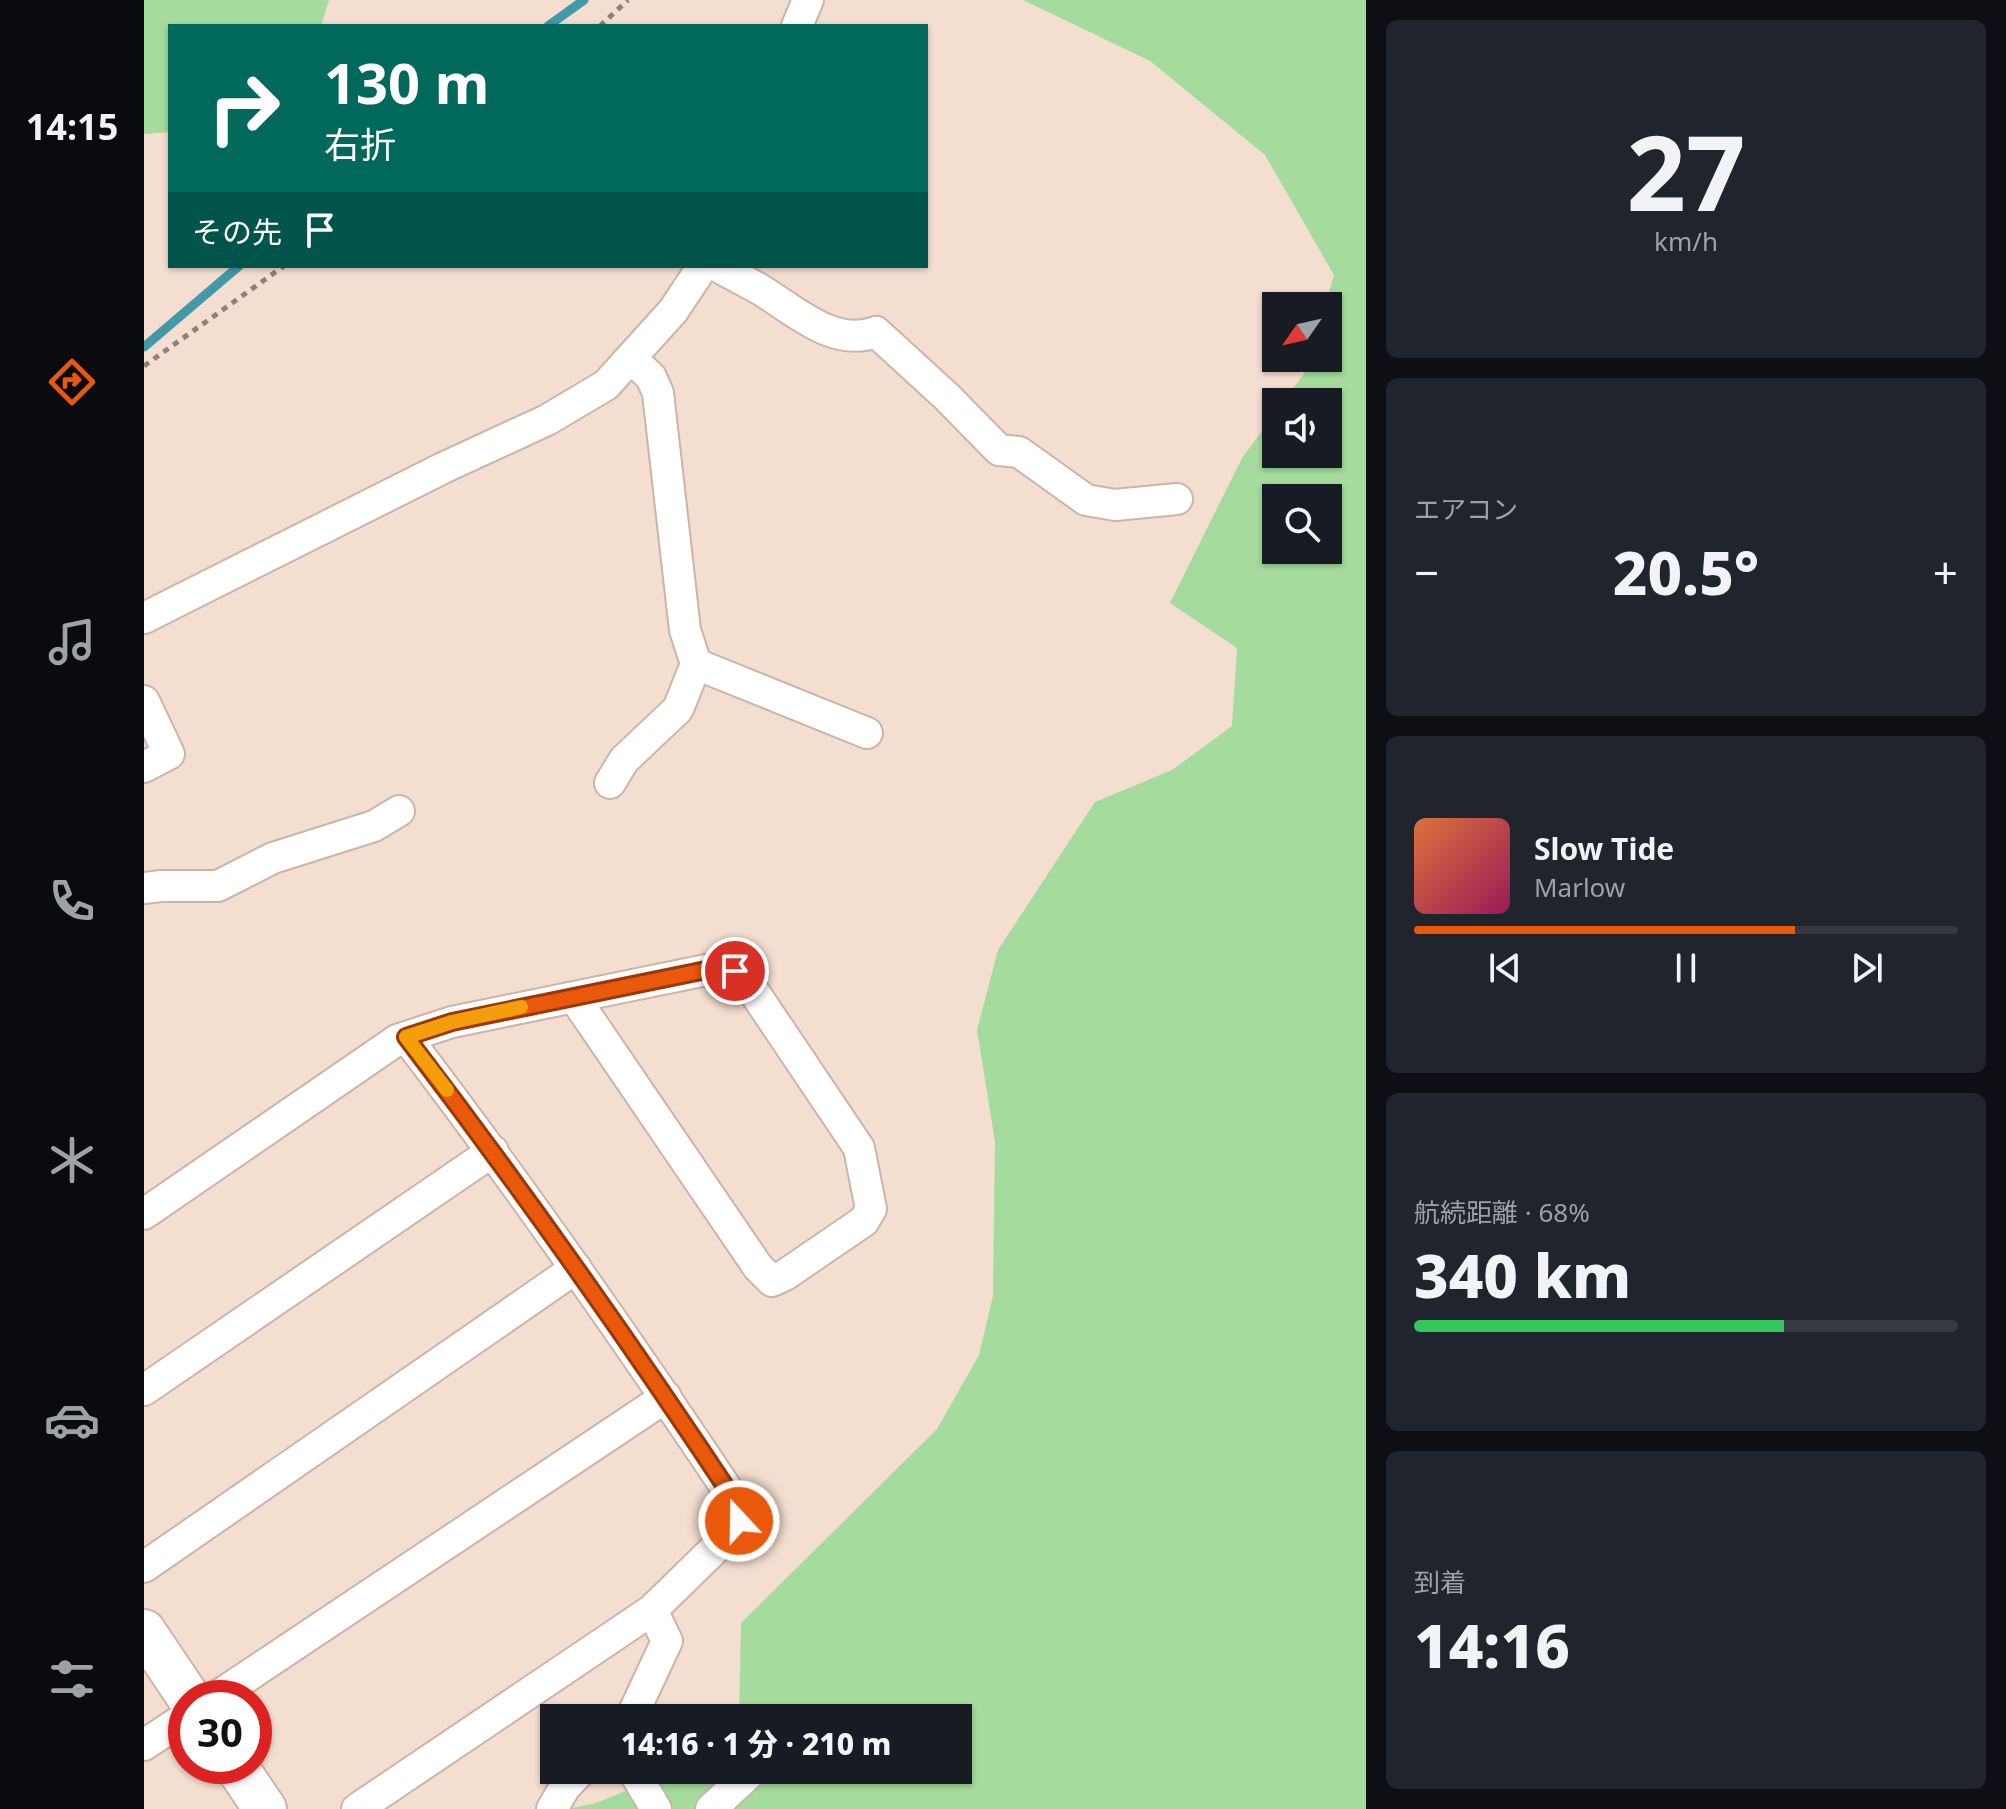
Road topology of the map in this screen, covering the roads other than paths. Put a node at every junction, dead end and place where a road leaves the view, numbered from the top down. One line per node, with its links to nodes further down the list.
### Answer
1 (808, 0): 2 (street)
2 (798, 24)
3 (702, 268): 5 (street)
4 (721, 268): 6 (street)
5 (631, 358): 7 (street); 8 (street)
6 (1177, 499)
7 (145, 615)
8 (696, 664): 10 (street); 12 (street)
9 (144, 701): 11 (street)
10 (867, 733)
11 (144, 767)
12 (610, 783)
13 (399, 811): 14 (street)
14 (144, 888)
15 (574, 997): 15 (street); 16 (street)
16 (406, 1037): 17 (street); 18 (street)
17 (493, 1151): 19 (street); 20 (street)
18 (144, 1214)
19 (576, 1268): 21 (street); 22 (street)
20 (144, 1390)
21 (666, 1397): 23 (street); 26 (street)
22 (144, 1567)
23 (652, 1610): 27 (street); 35 (street)
24 (144, 1631): 25 (street)
25 (177, 1680)
26 (242, 1680)
27 (638, 1704)
28 (168, 1729): 29 (street)
29 (144, 1745)
30 (248, 1784): 34 (street)
31 (568, 1784): 36 (street)
32 (641, 1784): 37 (street)
33 (738, 1784): 38 (street)
34 (265, 1809)
35 (357, 1809)
36 (552, 1809)
37 (656, 1809)
38 (711, 1809)

